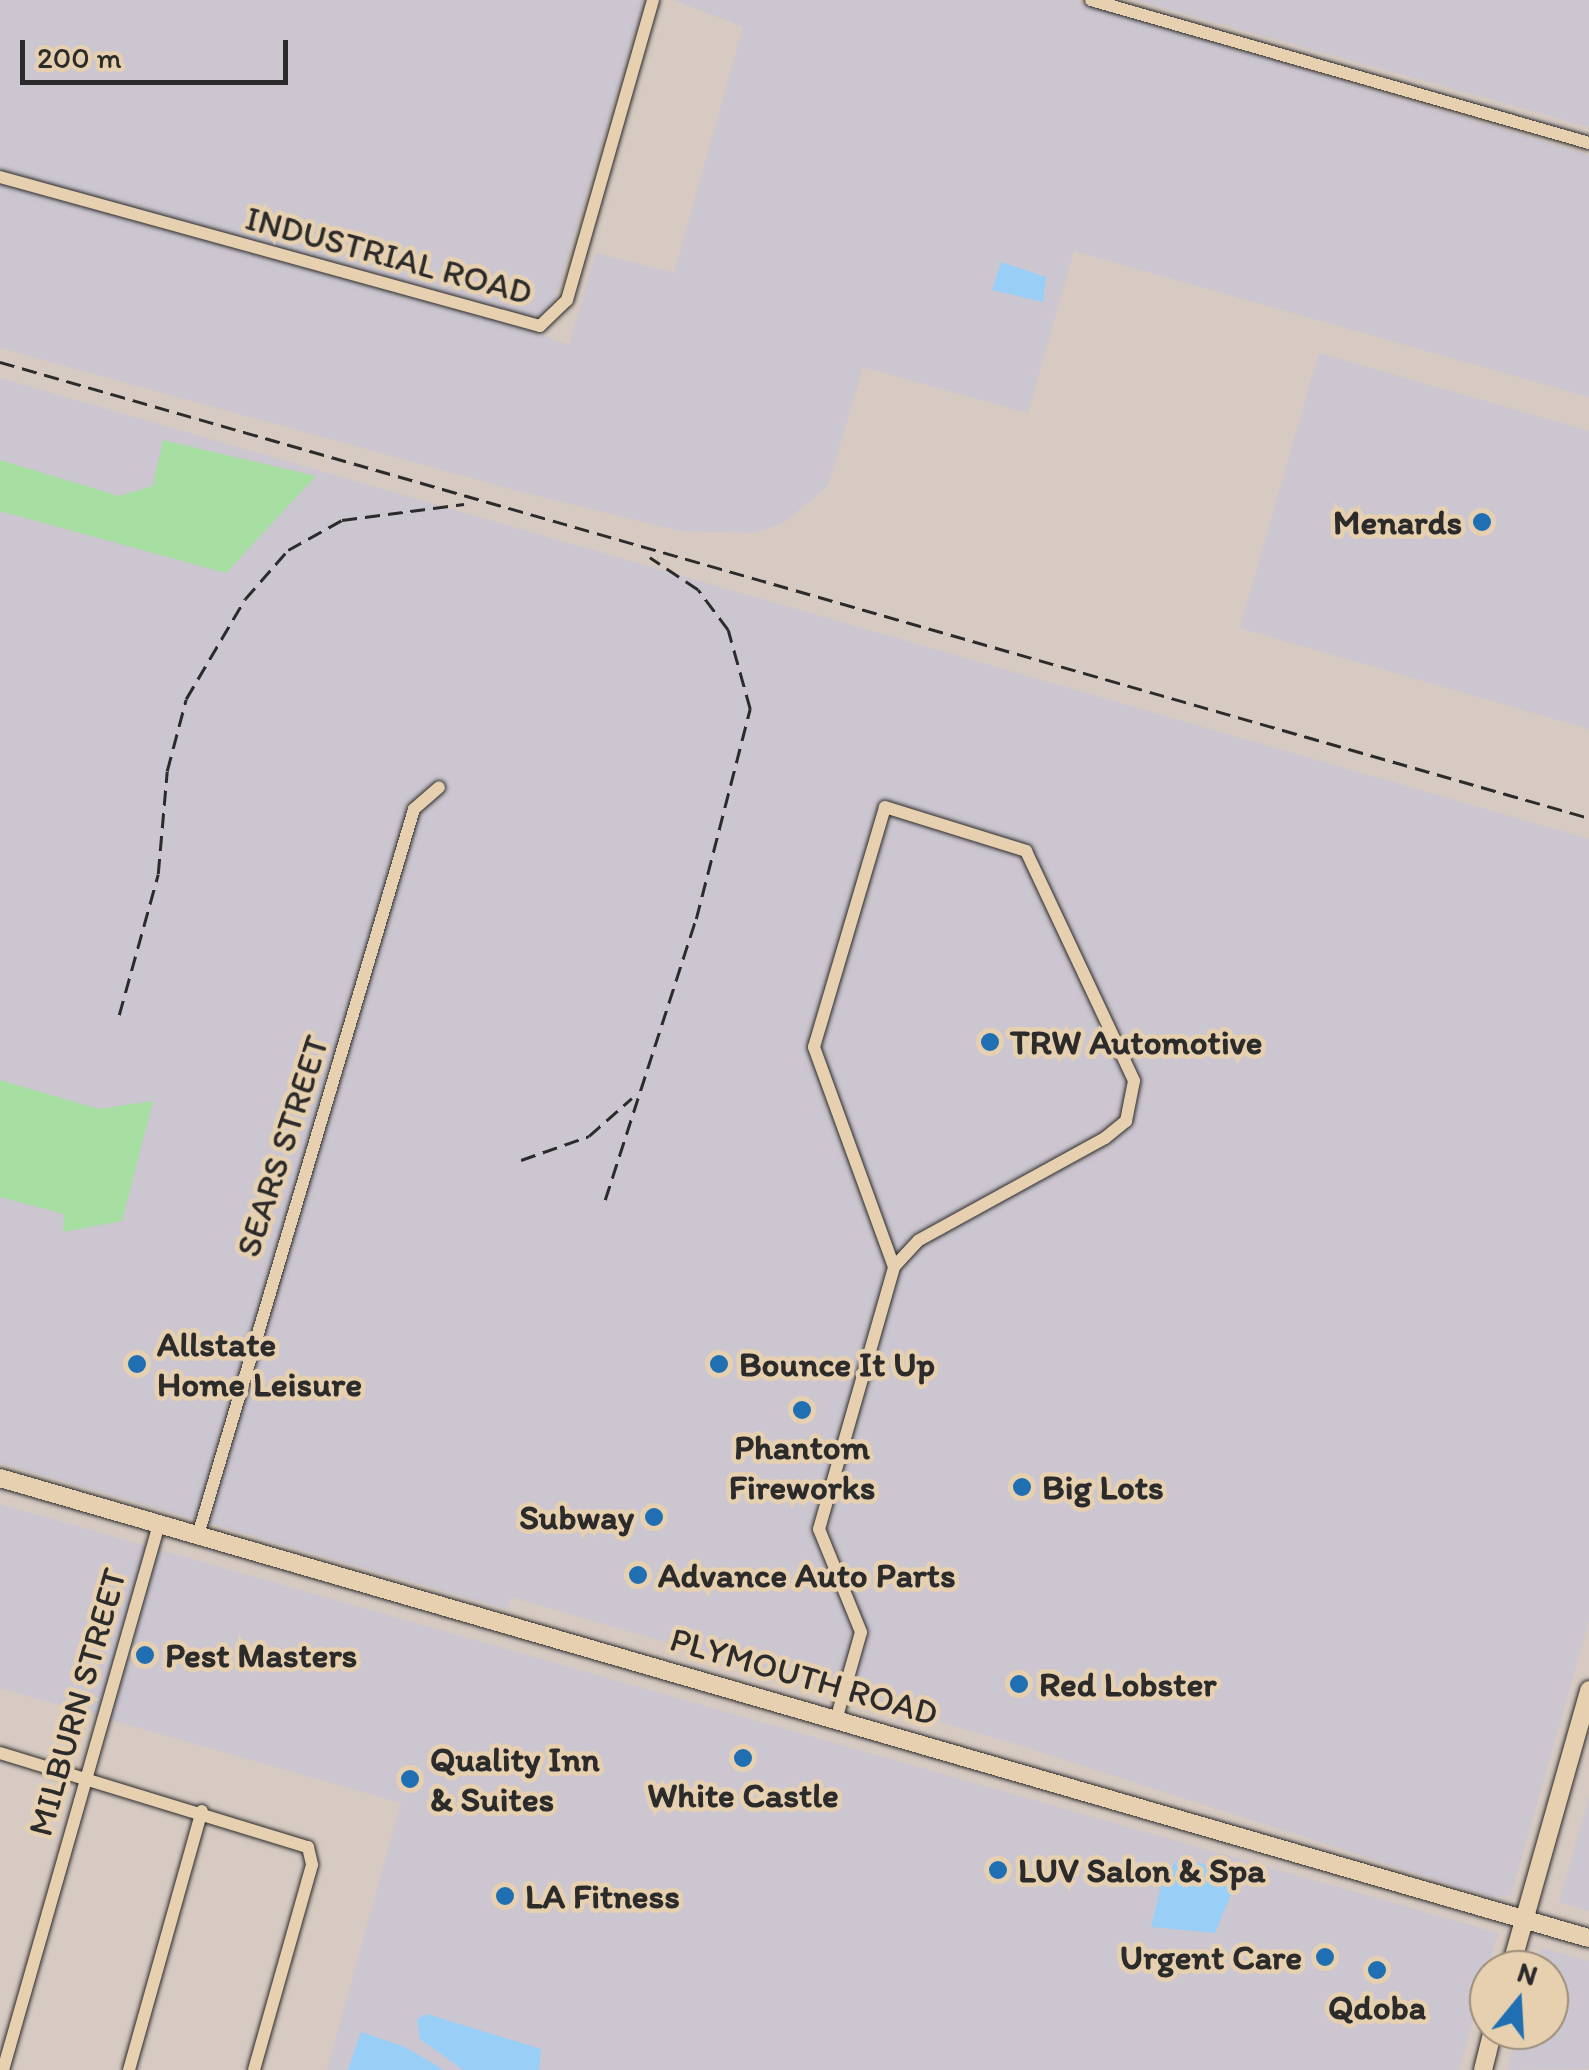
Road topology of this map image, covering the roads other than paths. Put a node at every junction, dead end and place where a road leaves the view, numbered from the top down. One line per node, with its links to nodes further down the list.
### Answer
1 (653, 0): 4 (street, INDUSTRIAL ROAD)
2 (1091, 0): 3 (street)
3 (1589, 143)
4 (0, 177)
5 (439, 786): 9 (street, SEARS STREET)
6 (894, 1266): 6 (street); 11 (street)
7 (0, 1478): 8 (main road, PLYMOUTH ROAD)
8 (159, 1524): 9 (main road, PLYMOUTH ROAD); 13 (street, MILBURN STREET)
9 (198, 1535): 11 (main road, PLYMOUTH ROAD)
10 (1589, 1690): 15 (main road)
11 (836, 1720): 15 (main road, PLYMOUTH ROAD)
12 (0, 1752): 13 (street)
13 (87, 1777): 14 (street); 18 (street, MILBURN STREET)
14 (202, 1811): 19 (street); 20 (street)
15 (1524, 1918): 16 (main road, PLYMOUTH ROAD); 17 (main road)
16 (1589, 1938)
17 (1515, 1950)
18 (2, 2070)
19 (130, 2070)
20 (254, 2070)

